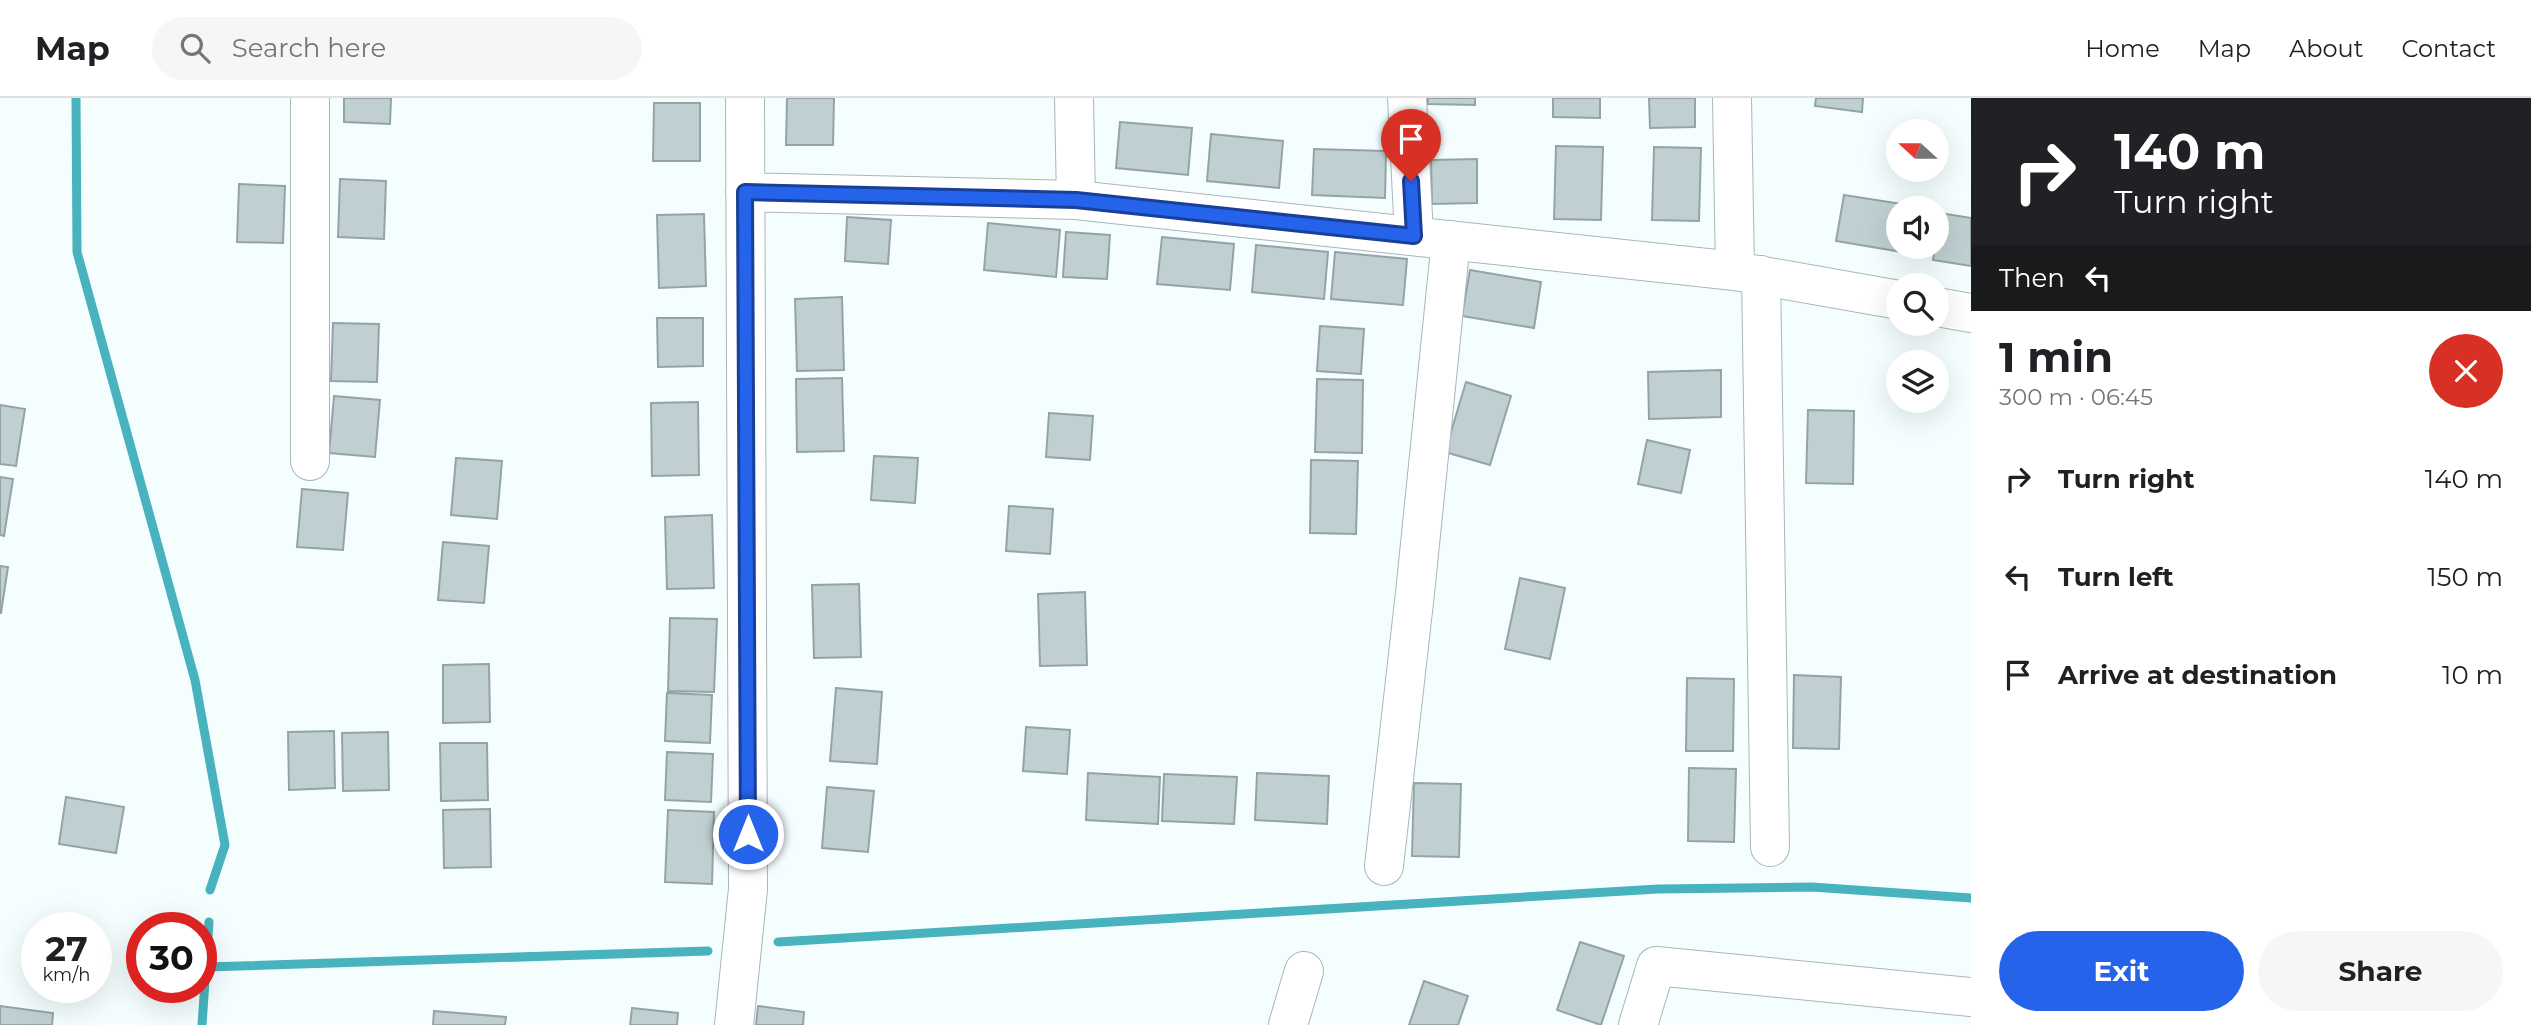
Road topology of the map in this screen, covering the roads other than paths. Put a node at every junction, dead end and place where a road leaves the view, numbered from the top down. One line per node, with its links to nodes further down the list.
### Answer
1 (310, 98): 14 (street)
2 (745, 98): 6 (street)
3 (1074, 98): 7 (street)
4 (1408, 98): 8 (street)
5 (1732, 98): 10 (street)
6 (745, 192): 7 (street); 19 (street)
7 (1076, 200): 8 (street)
8 (1414, 236): 9 (street)
9 (1451, 240): 10 (street); 16 (street)
10 (1748, 273): 11 (street); 15 (street)
11 (1886, 298)
12 (1949, 309): 13 (street)
13 (1971, 313)
14 (310, 461)
15 (1770, 846)
16 (1384, 866)
17 (1304, 971): 20 (street)
18 (1971, 997): 21 (street)
19 (734, 1025)
20 (1288, 1025)
21 (1638, 1025)

